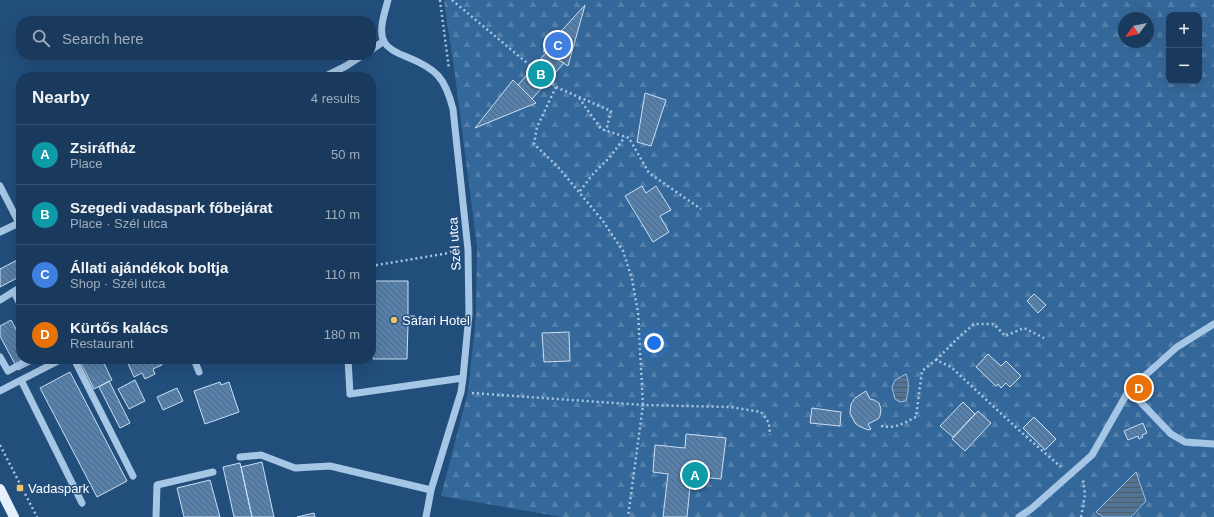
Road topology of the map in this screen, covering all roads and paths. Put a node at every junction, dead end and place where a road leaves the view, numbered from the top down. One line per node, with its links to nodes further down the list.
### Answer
1 (388, 0): 4 (street)
2 (440, 0): 11 (path)
3 (452, 0): 7 (path)
4 (384, 41): 5 (street); 11 (street, Szél utca)
5 (376, 47)
6 (355, 60): 8 (street)
7 (533, 68)
8 (334, 72)
9 (549, 80): 10 (path)
10 (556, 87): 12 (path); 16 (path)
11 (449, 92): 21 (street, Szél utca)
12 (579, 98): 13 (path); 13 (path)
13 (606, 131): 14 (path)
14 (625, 137): 16 (path); 17 (path)
15 (0, 186): 18 (street)
16 (580, 191): 41 (path)
17 (701, 209)
18 (16, 215)
19 (16, 224): 20 (street)
20 (0, 232)
21 (468, 250): 22 (path); 36 (street, Szél utca)
22 (376, 265)
23 (14, 292): 24 (street); 25 (street)
24 (16, 296)
25 (0, 300)
26 (1214, 324): 38 (street)
27 (1044, 338): 29 (path)
28 (0, 357): 30 (street)
29 (936, 360): 42 (path); 50 (path)
30 (21, 364)
31 (52, 364): 37 (street)
32 (77, 364): 49 (street)
33 (196, 364): 35 (street)
34 (348, 364): 36 (street)
35 (199, 372)
36 (463, 378): 40 (street, Szél utca)
37 (21, 380): 39 (street); 53 (street)
38 (1129, 390): 45 (street); 47 (street)
39 (0, 391)
40 (461, 392): 41 (path); 52 (street, Szél utca)
41 (643, 405): 43 (path); 58 (path)
42 (881, 426)
43 (770, 435)
44 (0, 444): 55 (path)
45 (1214, 444)
46 (240, 457): 52 (street)
47 (1081, 465): 50 (street); 60 (path)
48 (213, 472): 56 (street)
49 (133, 476)
50 (1070, 476): 59 (street)
51 (0, 489): 54 (main road)
52 (431, 490): 57 (street, Szél utca)
53 (82, 502)
54 (14, 517)
55 (37, 517)
56 (156, 517)
57 (426, 517)
58 (628, 517)
59 (1019, 517)
60 (1081, 517)

